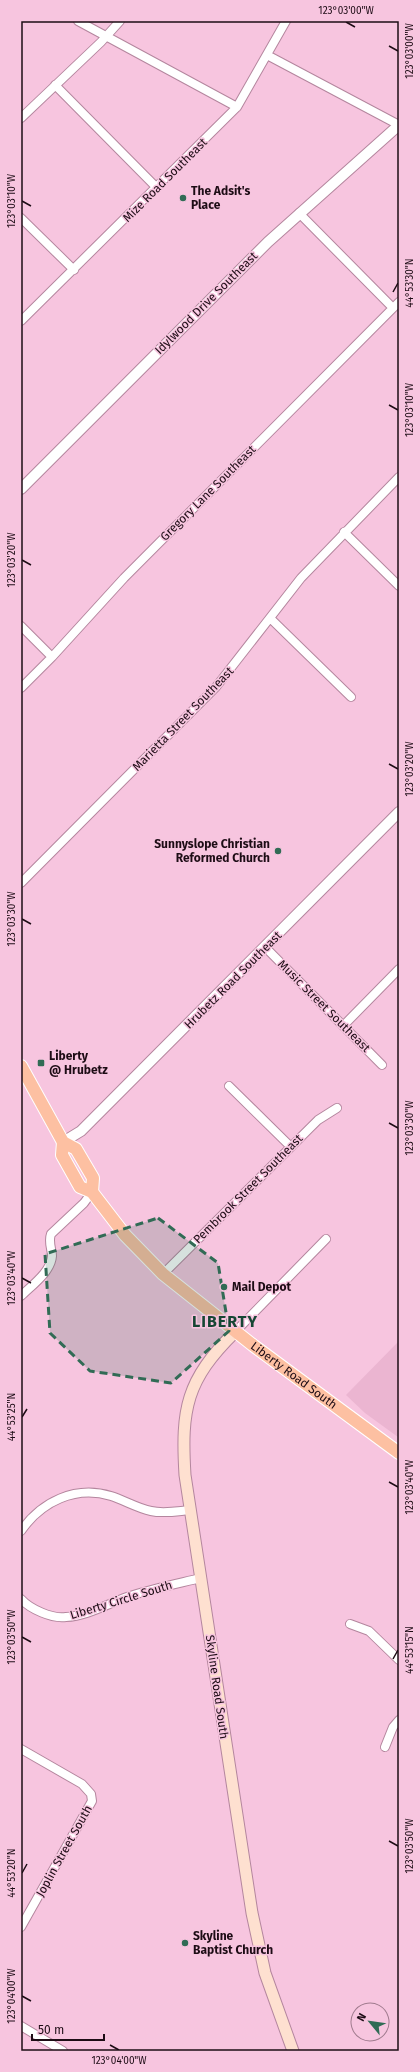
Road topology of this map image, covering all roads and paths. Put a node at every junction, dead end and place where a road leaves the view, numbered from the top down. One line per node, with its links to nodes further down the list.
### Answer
1 (78, 21): 4 (street)
2 (120, 21): 4 (street)
3 (286, 21): 5 (street, Mize Road Southeast)
4 (107, 36): 6 (street); 7 (street)
5 (267, 55): 7 (street, Mize Road Southeast); 9 (street)
6 (55, 85): 8 (street); 10 (street)
7 (237, 107): 10 (street, Mize Road Southeast)
8 (21, 118)
9 (399, 125): 11 (street, Idylwood Drive Southeast)
10 (157, 188): 13 (street, Mize Road Southeast)
11 (299, 213): 15 (street); 18 (street, Idylwood Drive Southeast)
12 (21, 218): 13 (street)
13 (74, 270): 16 (street, Mize Road Southeast)
14 (399, 302): 15 (street, Gregory Lane Southeast)
15 (392, 308): 23 (street, Gregory Lane Southeast)
16 (21, 321)
17 (399, 477): 19 (street, Marietta Street Southeast)
18 (21, 489)
19 (344, 532): 20 (street); 21 (street, Marietta Street Southeast)
20 (399, 586)
21 (270, 618): 25 (street); 27 (street, Marietta Street Southeast)
22 (21, 626): 23 (street)
23 (52, 657): 24 (street, Gregory Lane Southeast)
24 (21, 688)
25 (351, 697)
26 (399, 812): 28 (street, Hrubetz Road Southeast)
27 (21, 883)
28 (265, 947): 30 (street, Music Street Southeast); 35 (street, Hrubetz Road Southeast)
29 (399, 969): 30 (street)
30 (343, 1026): 31 (street, Music Street Southeast)
31 (382, 1065)
32 (21, 1066): 35 (main road)
33 (230, 1086): 36 (street)
34 (337, 1108): 36 (street, Pembrook Street Southeast)
35 (63, 1142): 37 (main road)
36 (291, 1147): 39 (street, Pembrook Street Southeast)
37 (92, 1192): 39 (main road, Liberty Road South); 40 (street)
38 (326, 1239): 41 (street)
39 (163, 1274): 41 (main road, Liberty Road South)
40 (21, 1296)
41 (235, 1332): 42 (main road, Liberty Road South); 43 (main road, Skyline Road South)
42 (399, 1453)
43 (191, 1510): 44 (street); 45 (main road, Skyline Road South)
44 (21, 1531)
45 (201, 1578): 46 (street, Liberty Circle South); 55 (main road, Skyline Road South)
46 (21, 1599)
47 (350, 1624): 48 (street)
48 (399, 1660)
49 (399, 1720): 50 (street)
50 (385, 1747)
51 (21, 1749): 52 (street, Joplin Street South)
52 (21, 1927)
53 (21, 2026): 54 (street)
54 (64, 2051)
55 (293, 2051)

